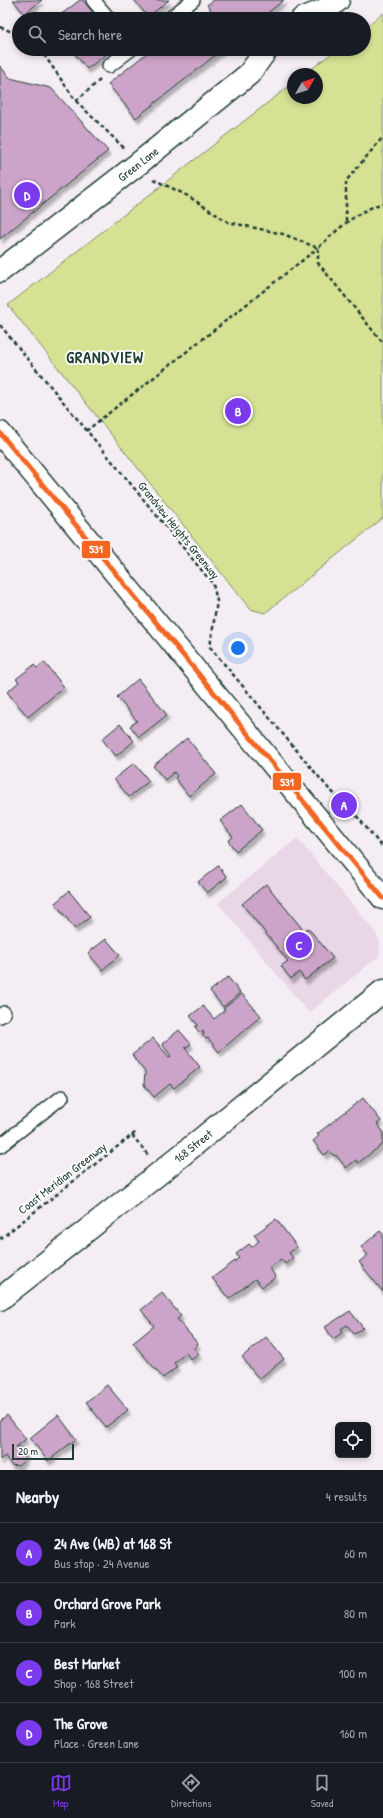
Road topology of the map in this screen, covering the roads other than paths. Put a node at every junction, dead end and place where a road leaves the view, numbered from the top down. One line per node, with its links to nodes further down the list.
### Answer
1 (93, 0): 4 (lane)
2 (193, 0): 5 (lane)
3 (338, 0): 6 (main road)
4 (103, 12)
5 (178, 12)
6 (319, 12)
7 (122, 56): 9 (lane)
8 (262, 56): 10 (main road, Green Lane)
9 (109, 66)
10 (0, 271)
11 (0, 433): 12 (main road)
12 (383, 898)
13 (383, 991): 16 (main road, 168 Street)
14 (62, 1097): 15 (lane)
15 (0, 1146)
16 (0, 1299)

